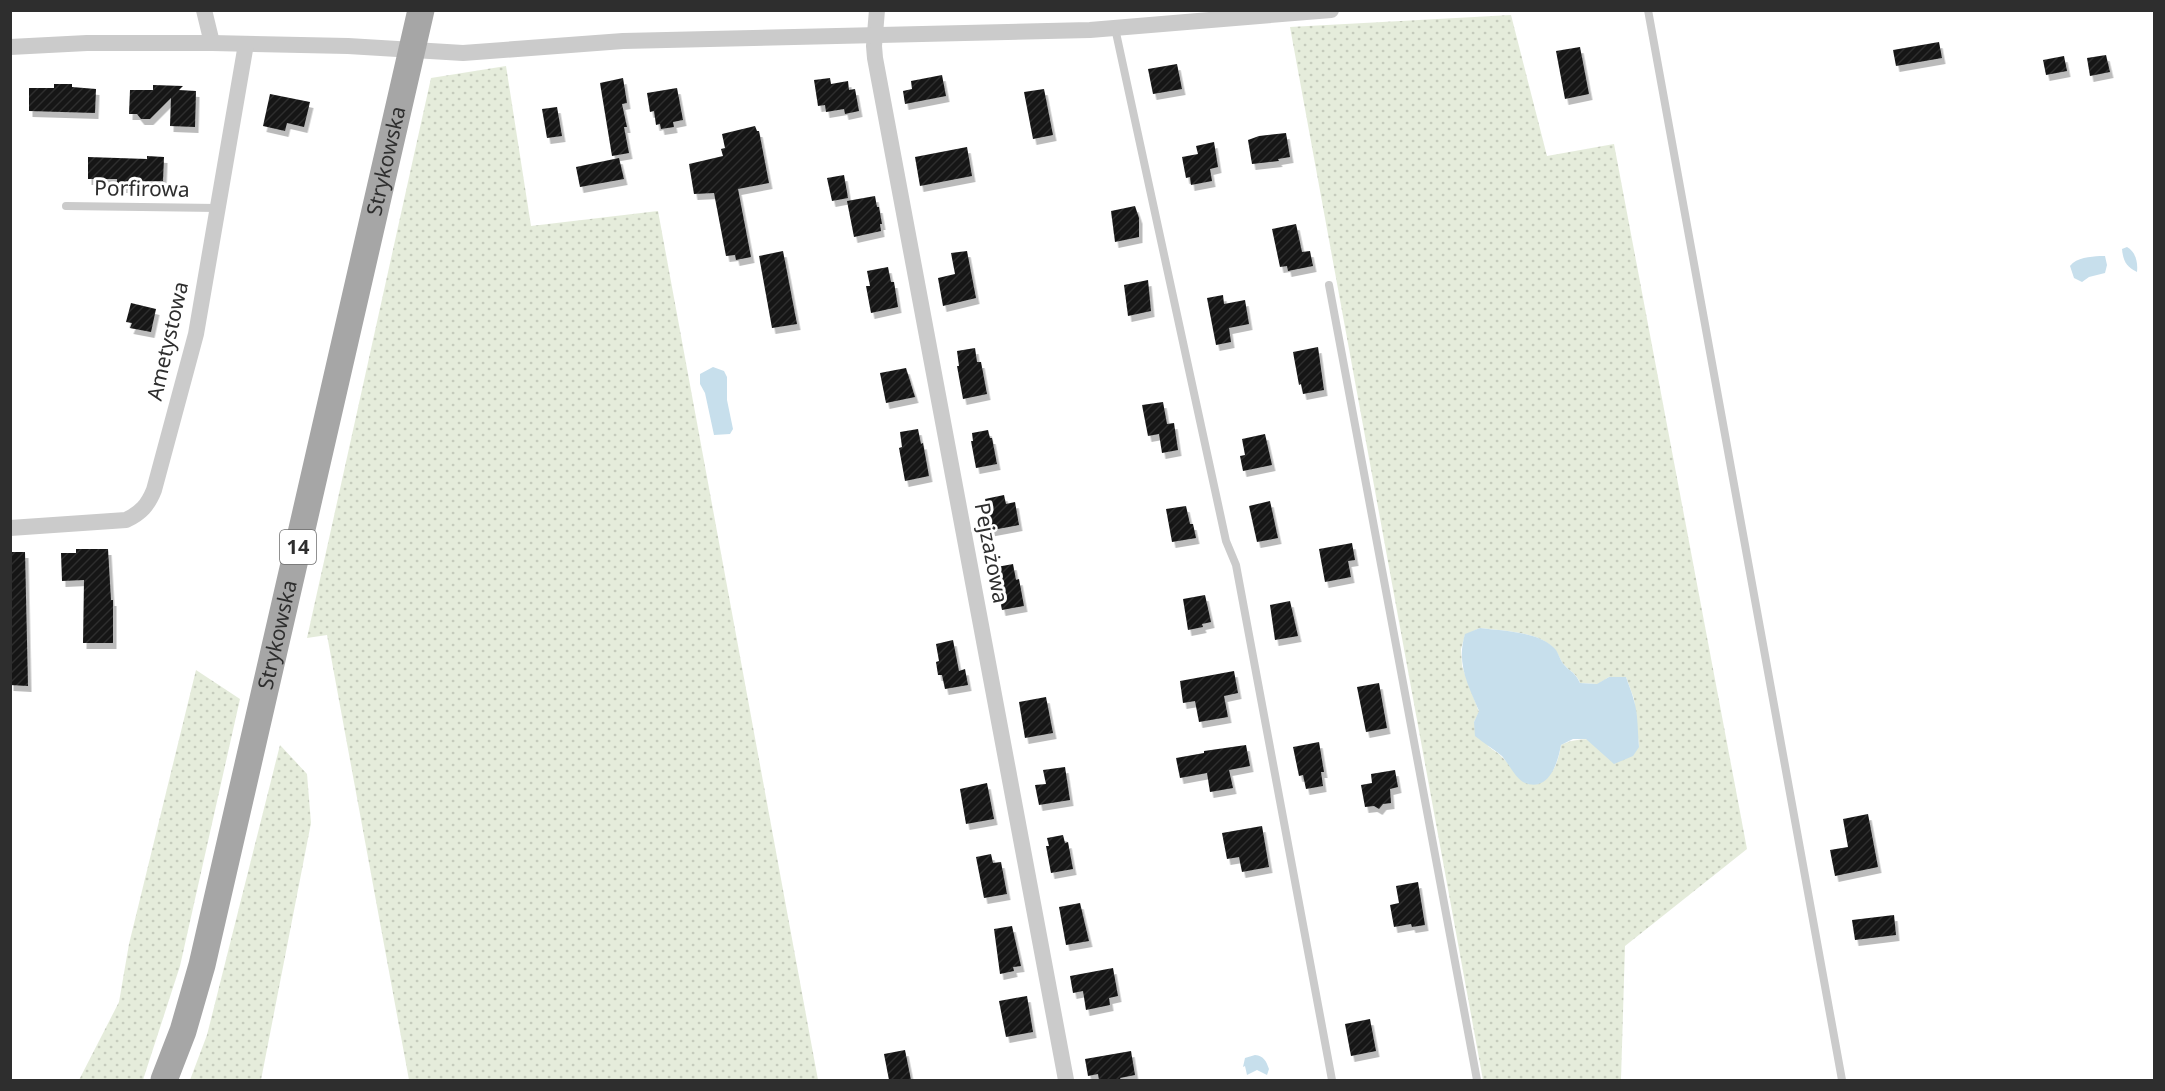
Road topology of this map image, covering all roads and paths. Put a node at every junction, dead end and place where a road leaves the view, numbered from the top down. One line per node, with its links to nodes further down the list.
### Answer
1 (204, 10): 8 (street)
2 (421, 10): 11 (main road, Strykowska / 14)
3 (877, 10): 7 (street, Pejzażowa)
4 (1332, 10): 6 (street)
5 (1648, 10): 20 (lane)
6 (1115, 28): 7 (street); 18 (lane)
7 (875, 34): 11 (street); 17 (street, Pejzażowa)
8 (212, 43): 9 (street); 10 (street)
9 (246, 44): 11 (street); 13 (street, Ametystowa)
10 (10, 47)
11 (412, 50): 16 (main road, Strykowska / 14)
12 (66, 206): 13 (lane, Porfirowa)
13 (216, 208): 15 (street, Ametystowa)
14 (1329, 285): 19 (lane)
15 (10, 528)
16 (164, 1080)
17 (1066, 1080)
18 (1332, 1080)
19 (1477, 1080)
20 (1842, 1080)

